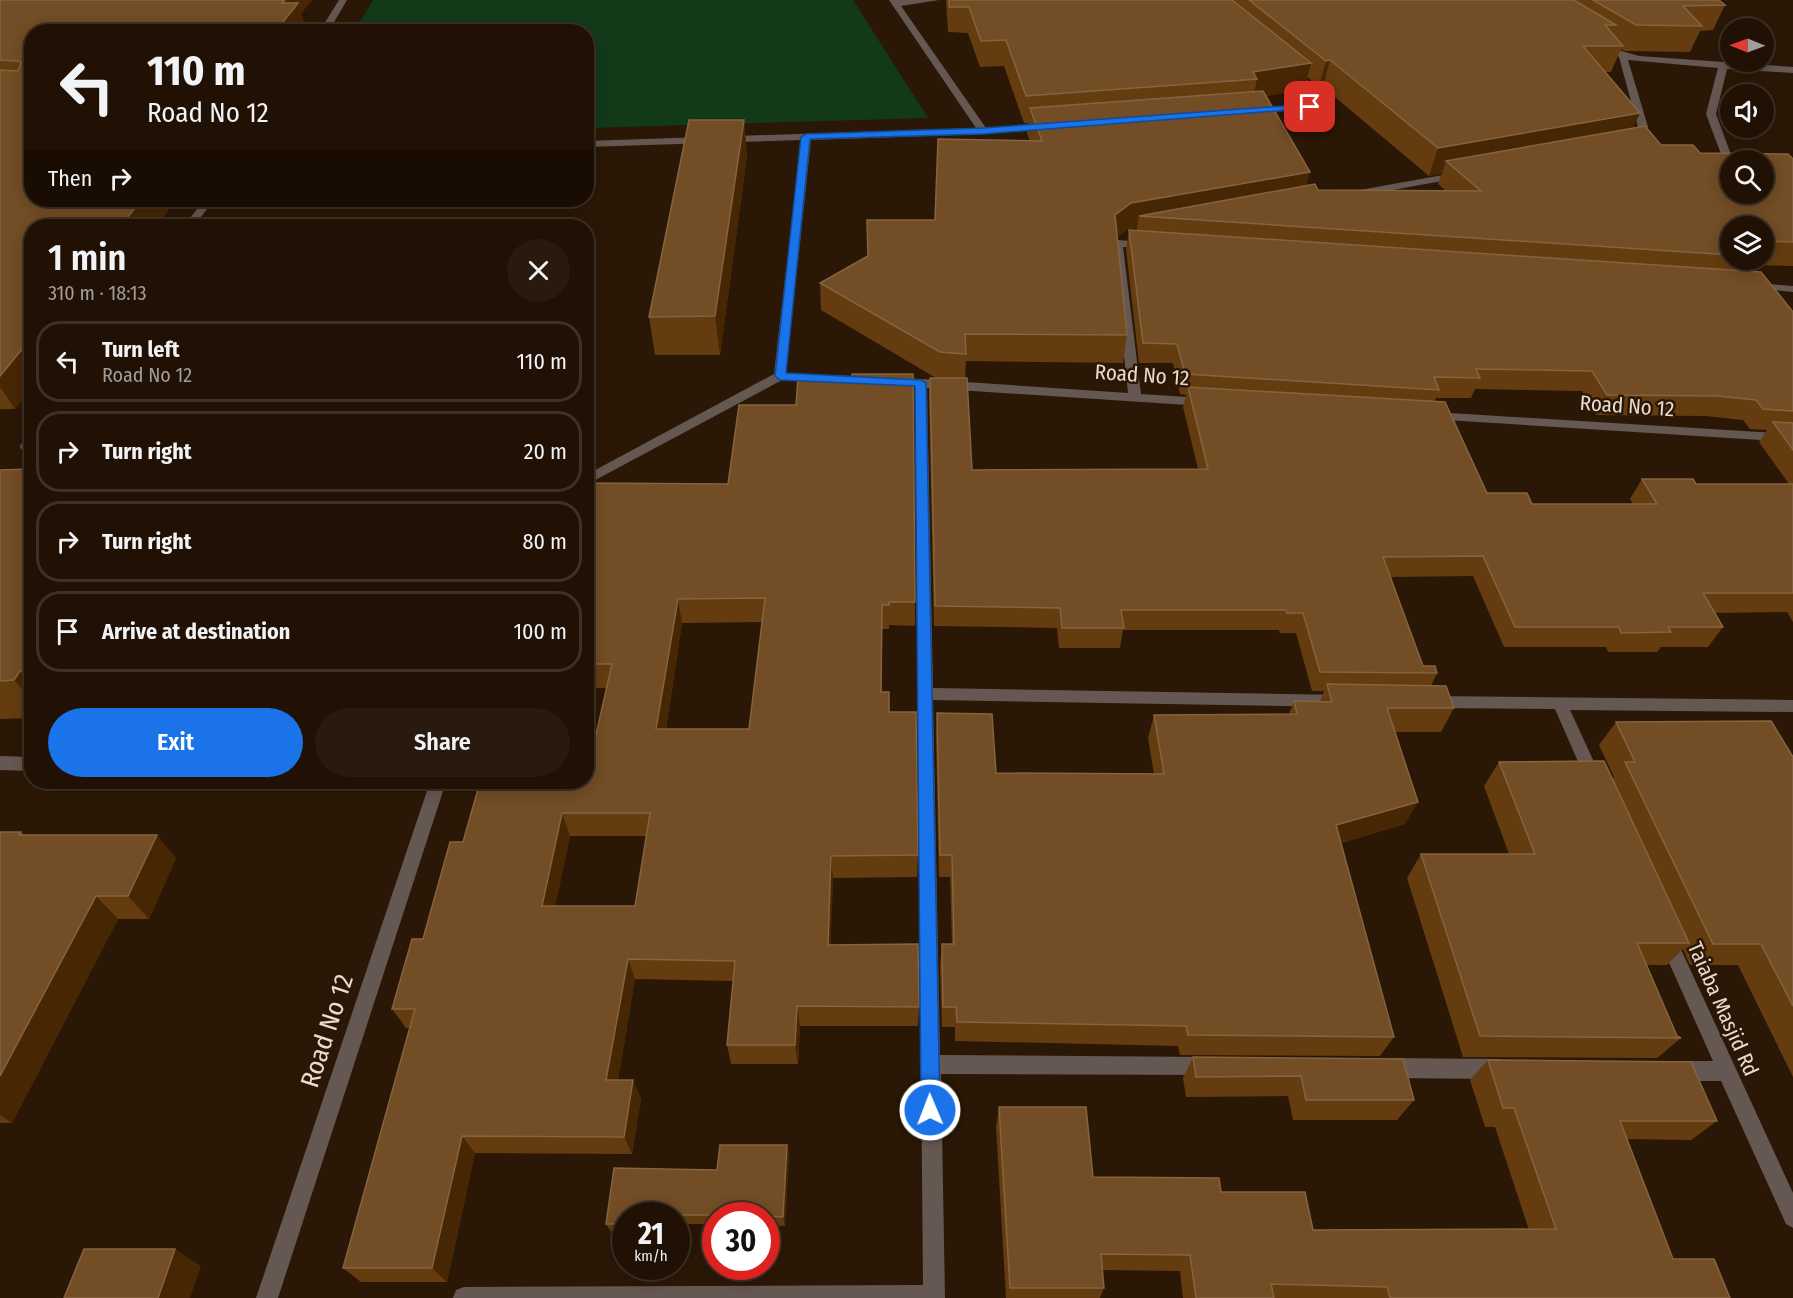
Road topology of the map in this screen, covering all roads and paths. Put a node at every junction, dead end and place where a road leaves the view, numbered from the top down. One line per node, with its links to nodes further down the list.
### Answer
1 (343, 0): 4 (street)
2 (935, 0): 3 (street)
3 (894, 2): 14 (street)
4 (328, 24)
5 (1602, 44): 6 (street)
6 (1623, 56): 8 (street); 17 (street)
7 (1278, 60): 12 (street)
8 (1720, 67)
9 (1774, 69): 10 (street)
10 (1793, 70)
11 (1722, 72): 18 (street)
12 (1240, 112)
13 (1065, 125): 14 (street)
14 (983, 131): 15 (street)
15 (806, 137): 16 (street); 28 (street)
16 (594, 144)
17 (1622, 146)
18 (1724, 150)
19 (1470, 173): 20 (street)
20 (1341, 196)
21 (204, 207): 22 (street)
22 (194, 219)
23 (1131, 234): 24 (street)
24 (1117, 243): 25 (street); 32 (street)
25 (1165, 246)
26 (1746, 285): 27 (street)
27 (1793, 289)
28 (780, 376): 29 (street); 36 (street)
29 (862, 380)
30 (886, 381): 31 (street, Road No 12)
31 (921, 383): 32 (street, Road No 12); 37 (street)
32 (1135, 397): 33 (street, Road No 12)
33 (1219, 402)
34 (1422, 415): 35 (street, Road No 12)
35 (1793, 438)
36 (594, 477)
37 (924, 694): 38 (street); 47 (street)
38 (1356, 701)
39 (1416, 702): 40 (street)
40 (1560, 704): 41 (street); 45 (street)
41 (1793, 706)
42 (0, 763): 43 (street)
43 (24, 764)
44 (436, 789): 55 (street, Road No 12)
45 (1599, 790)
46 (1658, 920): 52 (street, Taiaba Masjid Rd)
47 (930, 1064): 48 (street); 54 (street)
48 (1227, 1067)
49 (1370, 1068): 50 (street)
50 (1525, 1069)
51 (1656, 1071): 52 (street)
52 (1727, 1071): 53 (street, Taiaba Masjid Rd)
53 (1793, 1217)
54 (934, 1297): 56 (street)
55 (267, 1298)
56 (464, 1298)

